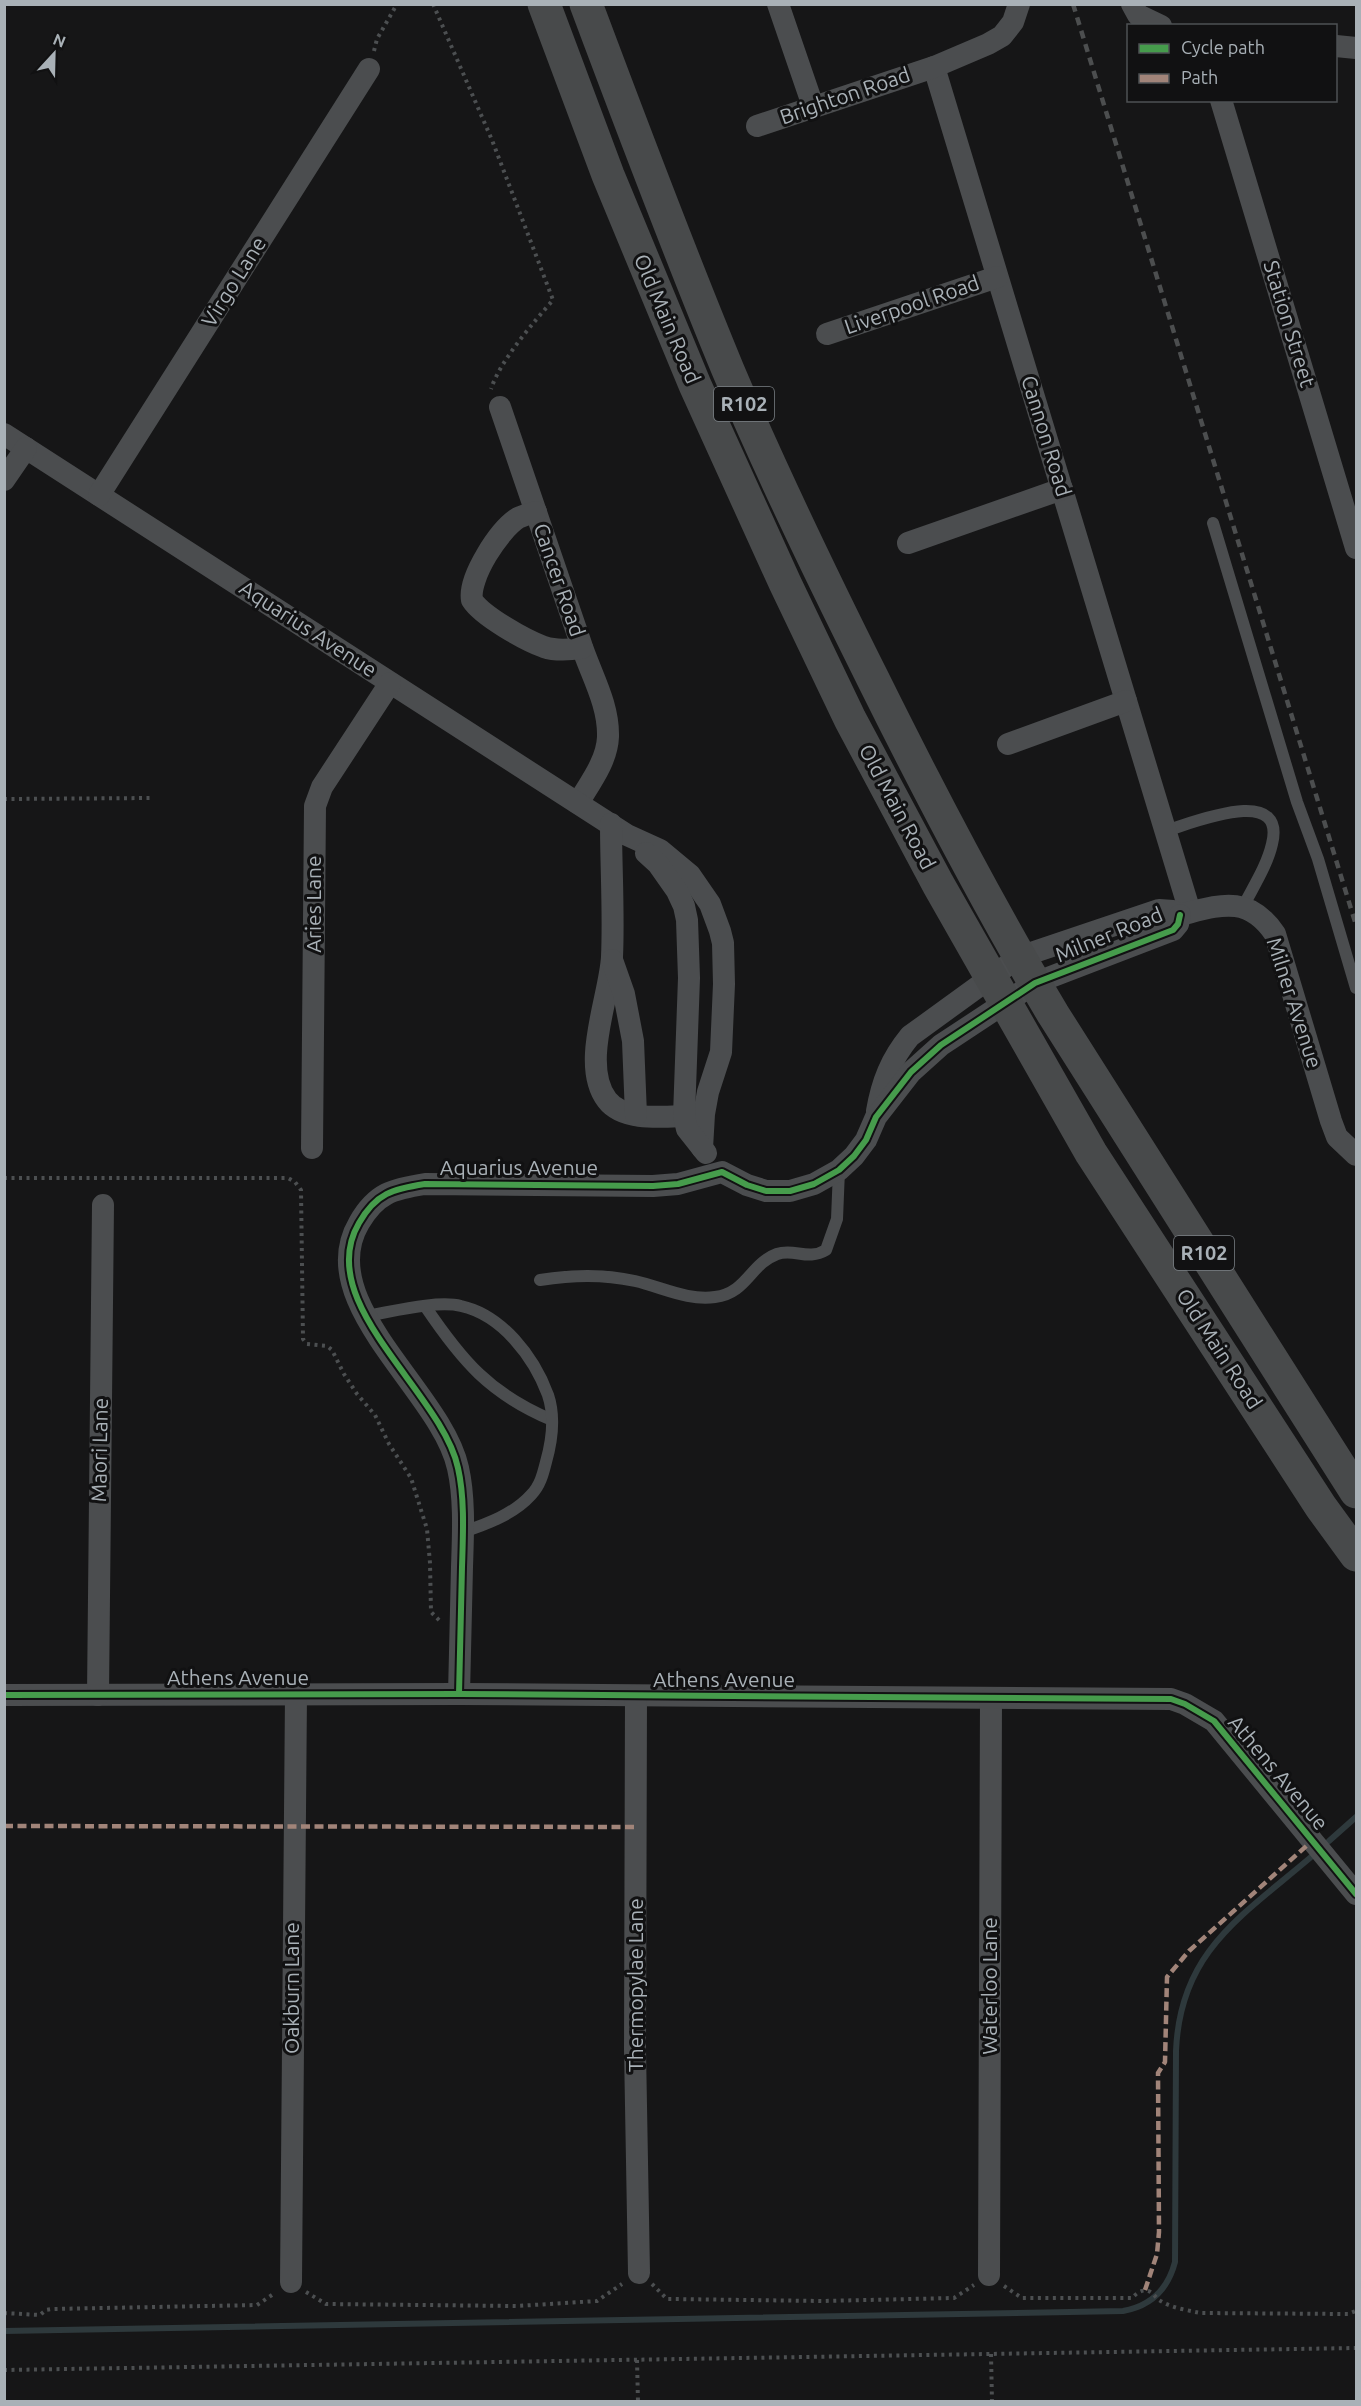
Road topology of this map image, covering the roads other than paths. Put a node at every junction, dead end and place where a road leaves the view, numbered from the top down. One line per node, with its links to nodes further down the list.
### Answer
1 (544, 4): 38 (main road, Old Main Road / R102)
2 (586, 4): 36 (main road, Old Main Road / R102)
3 (778, 4): 12 (street)
4 (1019, 4): 9 (street)
5 (1132, 4): 6 (street)
6 (1157, 24)
7 (1337, 46): 8 (street)
8 (1356, 48)
9 (934, 67): 12 (street, Brighton Road); 14 (street, Cannon Road)
10 (369, 69): 21 (street, Virgo Lane)
11 (1222, 102): 25 (street, Station Street)
12 (813, 106): 13 (street, Brighton Road)
13 (758, 126)
14 (997, 277): 15 (street, Liverpool Road); 20 (street, Cannon Road)
15 (827, 334)
16 (500, 407): 22 (street, Cancer Road)
17 (4, 434): 18 (street, Aquarius Avenue)
18 (26, 448): 19 (street); 21 (street, Aquarius Avenue)
19 (4, 480)
20 (1062, 489): 24 (street); 28 (street, Cannon Road)
21 (99, 495): 27 (street, Aquarius Avenue)
22 (536, 512): 26 (street, Cancer Road); 26 (street, Cancer Road)
23 (1213, 523): 37 (lane)
24 (908, 543)
25 (1356, 548)
26 (582, 648): 30 (street, Cancer Road)
27 (390, 683): 30 (street, Aquarius Avenue); 41 (street, Aries Lane)
28 (1126, 701): 29 (street); 32 (street, Cannon Road)
29 (1008, 744)
30 (578, 803): 31 (street, Aquarius Avenue)
31 (619, 830): 35 (street); 40 (street, Aquarius Avenue); 42 (street, Aquarius Avenue)
32 (1165, 831): 33 (lane); 34 (street, Cannon Road)
33 (1243, 908): 34 (street); 43 (street, Milner Avenue)
34 (1185, 913): 36 (street, Milner Road)
35 (612, 959): 39 (street); 39 (street)
36 (1027, 970): 38 (street, Milner Road); 51 (main road, Old Main Road / R102)
37 (1356, 988)
38 (998, 990): 44 (street, Aquarius Avenue); 53 (main road, Old Main Road / R102)
39 (636, 1115): 40 (street)
40 (684, 1116): 42 (street, Aquarius Avenue)
41 (312, 1148)
42 (702, 1148): 45 (street, Aquarius Avenue)
43 (1356, 1155)
44 (839, 1170): 45 (street, Aquarius Avenue); 47 (lane)
45 (722, 1172): 49 (street, Aquarius Avenue)
46 (103, 1205): 57 (street, Maori Lane)
47 (540, 1280)
48 (425, 1306): 49 (lane); 50 (lane); 50 (lane)
49 (366, 1316): 52 (street, Aquarius Avenue)
50 (552, 1420): 52 (lane)
51 (1356, 1492)
52 (463, 1532): 55 (street, Aquarius Avenue)
53 (1356, 1555)
54 (296, 1694): 55 (street, Athens Avenue); 57 (street, Athens Avenue); 63 (street, Oakburn Lane)
55 (459, 1694): 58 (street, Athens Avenue)
56 (4, 1695): 57 (street, Athens Avenue)
57 (98, 1695)
58 (636, 1696): 59 (street, Athens Avenue); 61 (street, Thermopylae Lane)
59 (991, 1698): 60 (street, Athens Avenue); 62 (street, Waterloo Lane)
60 (1356, 1894)
61 (639, 2273)
62 (989, 2275)
63 (291, 2282)

